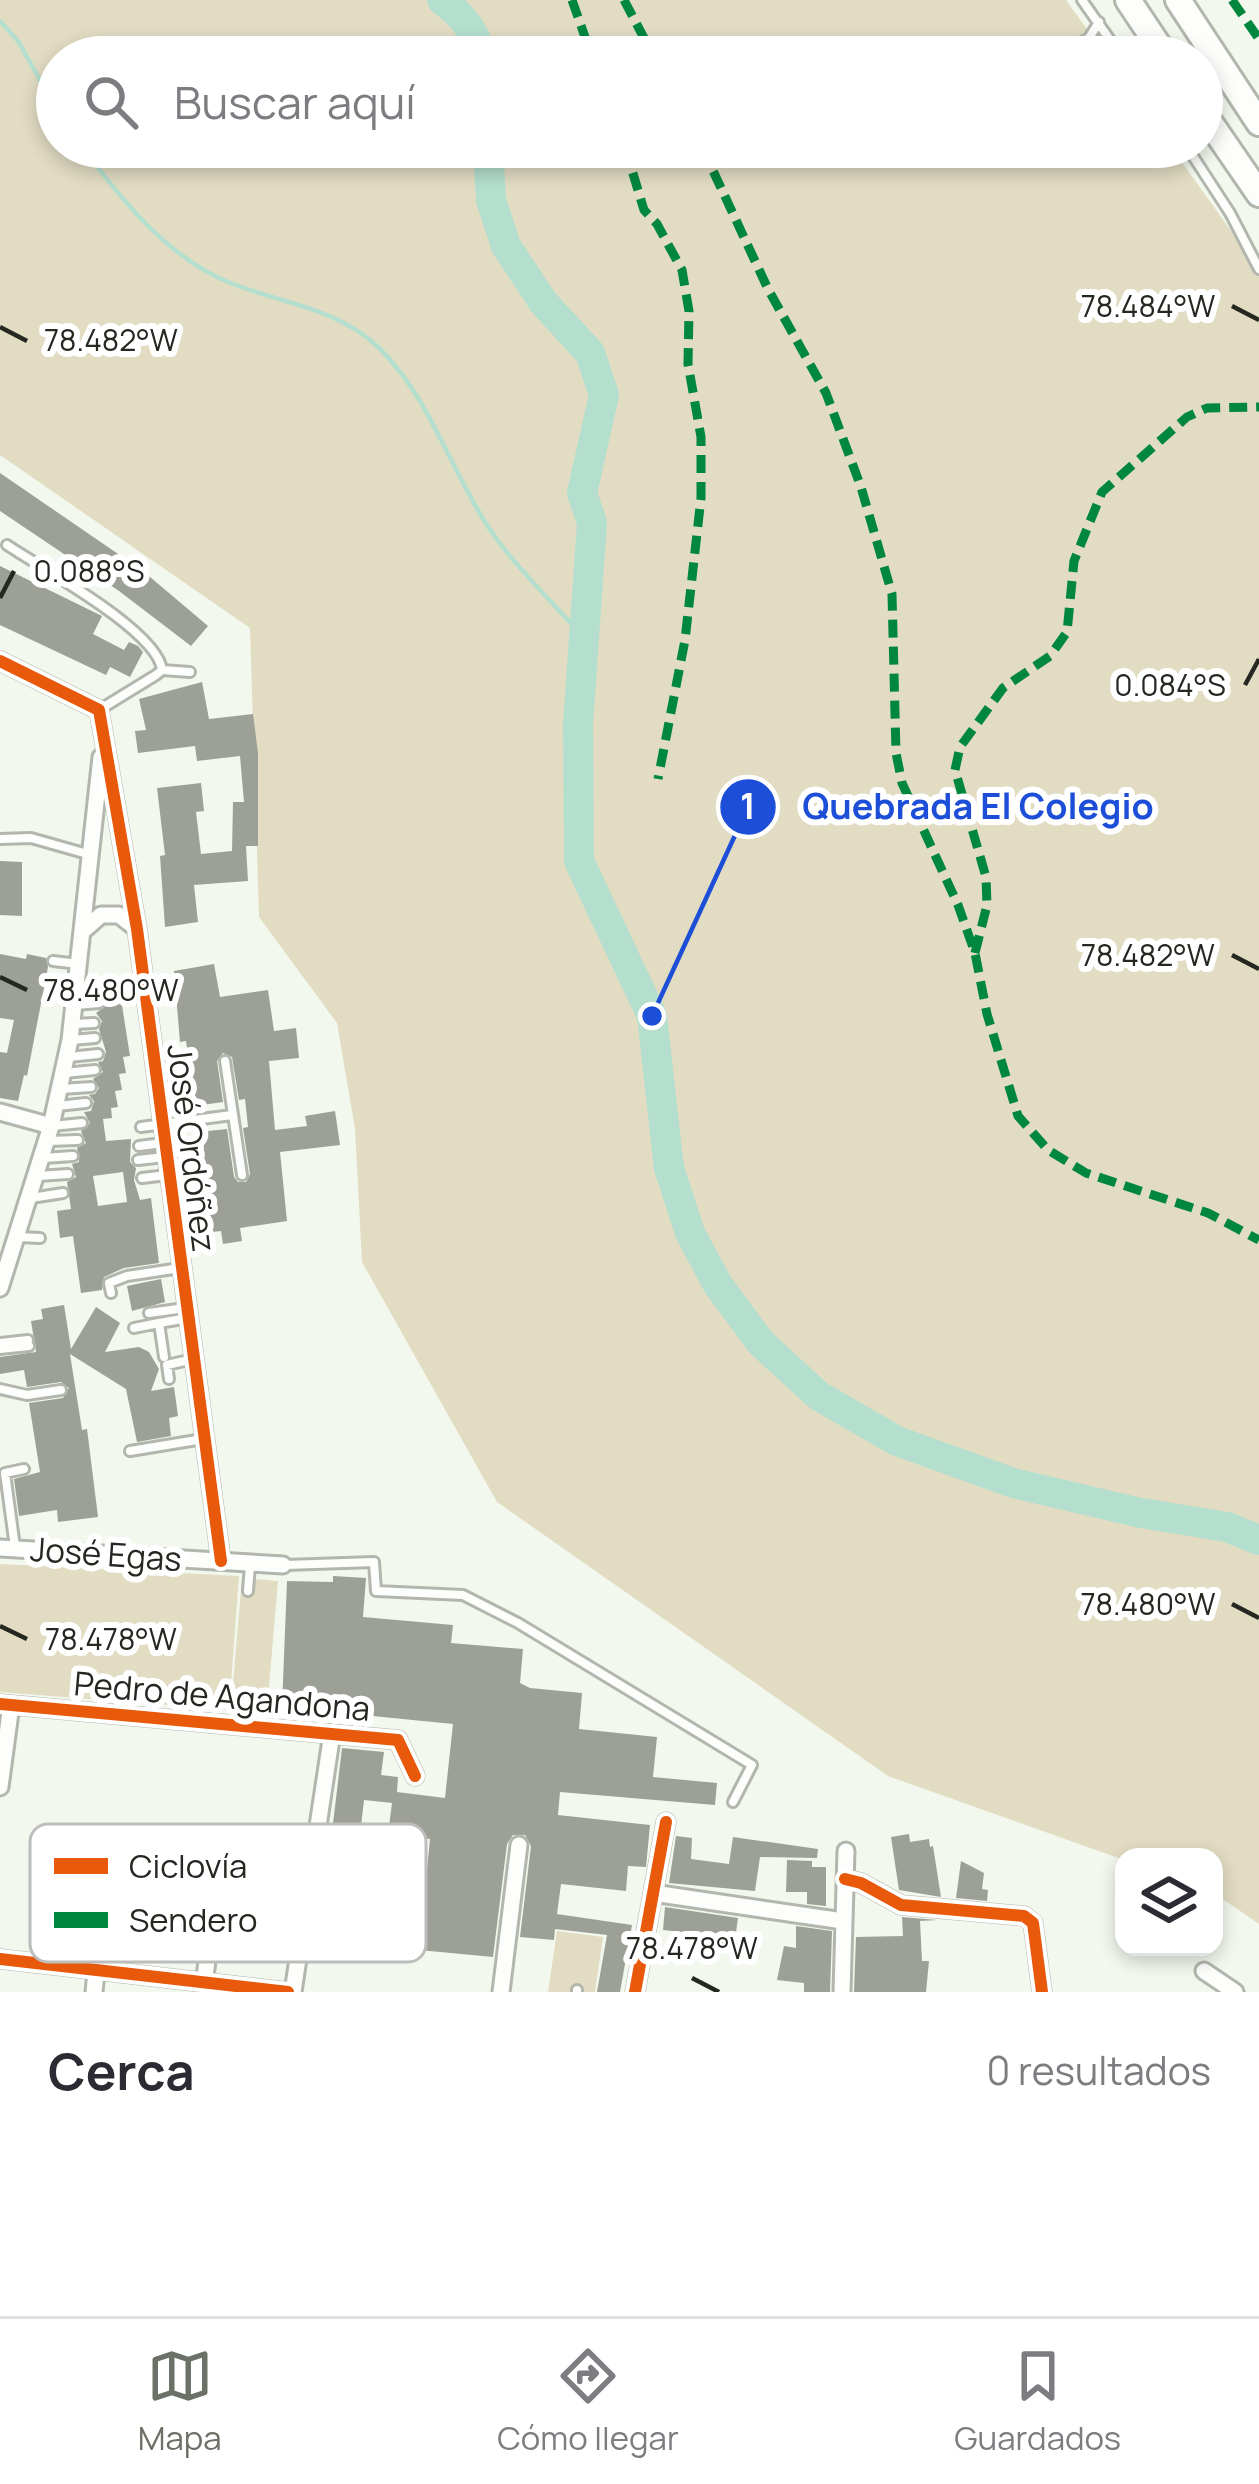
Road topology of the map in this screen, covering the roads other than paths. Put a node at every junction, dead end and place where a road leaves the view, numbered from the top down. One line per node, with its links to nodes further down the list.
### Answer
1 (1082, 0): 4 (lane)
2 (1128, 0): 7 (main road)
3 (1178, 0): 8 (main road)
4 (1099, 22): 5 (lane); 6 (lane)
5 (1090, 36)
6 (1108, 36)
7 (1152, 36)
8 (1202, 36)
9 (1223, 68): 10 (main road)
10 (1259, 123)
11 (1223, 142): 13 (main road)
12 (1201, 168): 14 (lane)
13 (1259, 194)
14 (1259, 269)
15 (7, 545): 17 (lane)
16 (0, 661): 19 (street)
17 (162, 670): 18 (lane); 19 (lane)
18 (190, 672)
19 (99, 710): 20 (street, José Ordóñez)
20 (104, 736): 22 (street); 24 (street, José Ordóñez)
21 (0, 839): 22 (lane)
22 (92, 855): 23 (street)
23 (85, 929): 24 (street); 26 (street)
24 (137, 929): 40 (street, José Ordóñez)
25 (53, 961): 26 (lane)
26 (81, 964): 28 (street)
27 (99, 1003): 28 (lane)
28 (76, 1005): 33 (street)
29 (94, 1023): 33 (lane)
30 (95, 1038): 33 (lane)
31 (98, 1054): 33 (lane)
32 (225, 1061): 38 (lane)
33 (65, 1065): 34 (lane); 35 (lane); 36 (lane); 43 (street)
34 (95, 1070)
35 (91, 1087)
36 (86, 1103)
37 (0, 1112): 43 (street)
38 (232, 1115): 40 (lane); 50 (lane)
39 (82, 1123): 43 (lane)
40 (162, 1124): 41 (lane); 45 (street, José Ordóñez)
41 (141, 1126)
42 (78, 1140): 43 (lane)
43 (46, 1142): 46 (lane); 51 (street)
44 (139, 1146): 45 (lane)
45 (165, 1150): 47 (lane); 49 (street, José Ordóñez)
46 (73, 1156)
47 (138, 1160)
48 (68, 1174): 51 (lane)
49 (169, 1175): 52 (lane); 57 (street, José Ordóñez)
50 (242, 1175)
51 (36, 1176): 54 (street)
52 (142, 1178)
53 (63, 1193): 54 (lane)
54 (30, 1198): 55 (street)
55 (19, 1238): 56 (lane); 58 (street)
56 (40, 1238)
57 (181, 1268): 59 (lane); 61 (street, José Ordóñez)
58 (0, 1288)
59 (110, 1293)
60 (149, 1313): 61 (lane)
61 (187, 1313): 62 (lane); 67 (street, José Ordóñez)
62 (159, 1323): 63 (lane); 66 (lane)
63 (134, 1328)
64 (28, 1343): 65 (lane)
65 (0, 1346)
66 (164, 1357)
67 (193, 1359): 68 (lane); 71 (street, José Ordóñez)
68 (169, 1379)
69 (0, 1389): 70 (lane)
70 (61, 1390)
71 (205, 1438): 72 (lane); 75 (street, José Ordóñez)
72 (130, 1451)
73 (23, 1469): 74 (lane)
74 (8, 1548): 75 (street, José Egas)
75 (221, 1561): 76 (street, José Egas)
76 (250, 1563): 77 (street, José Egas); 78 (lane)
77 (284, 1565): 83 (lane)
78 (248, 1591)
79 (6, 1704): 80 (street, Pedro de Agandona); 82 (street)
80 (332, 1733): 81 (street, Pedro de Agandona); 85 (street)
81 (416, 1776)
82 (0, 1787)
83 (733, 1802)
84 (666, 1822): 89 (street)
85 (319, 1824)
86 (519, 1845): 99 (street)
87 (846, 1851): 88 (street)
88 (845, 1880): 90 (street); 102 (street)
89 (653, 1893): 90 (street); 100 (street)
90 (843, 1921): 101 (street)
91 (0, 1959): 95 (street)
92 (207, 1962): 96 (street)
93 (296, 1962): 98 (street)
94 (1204, 1971): 103 (street)
95 (97, 1972): 96 (street); 97 (street)
96 (204, 1984): 98 (street)
97 (94, 1992)
98 (290, 1992)
99 (501, 1992)
100 (635, 1992)
101 (842, 1992)
102 (1042, 1992)
103 (1235, 1992)

